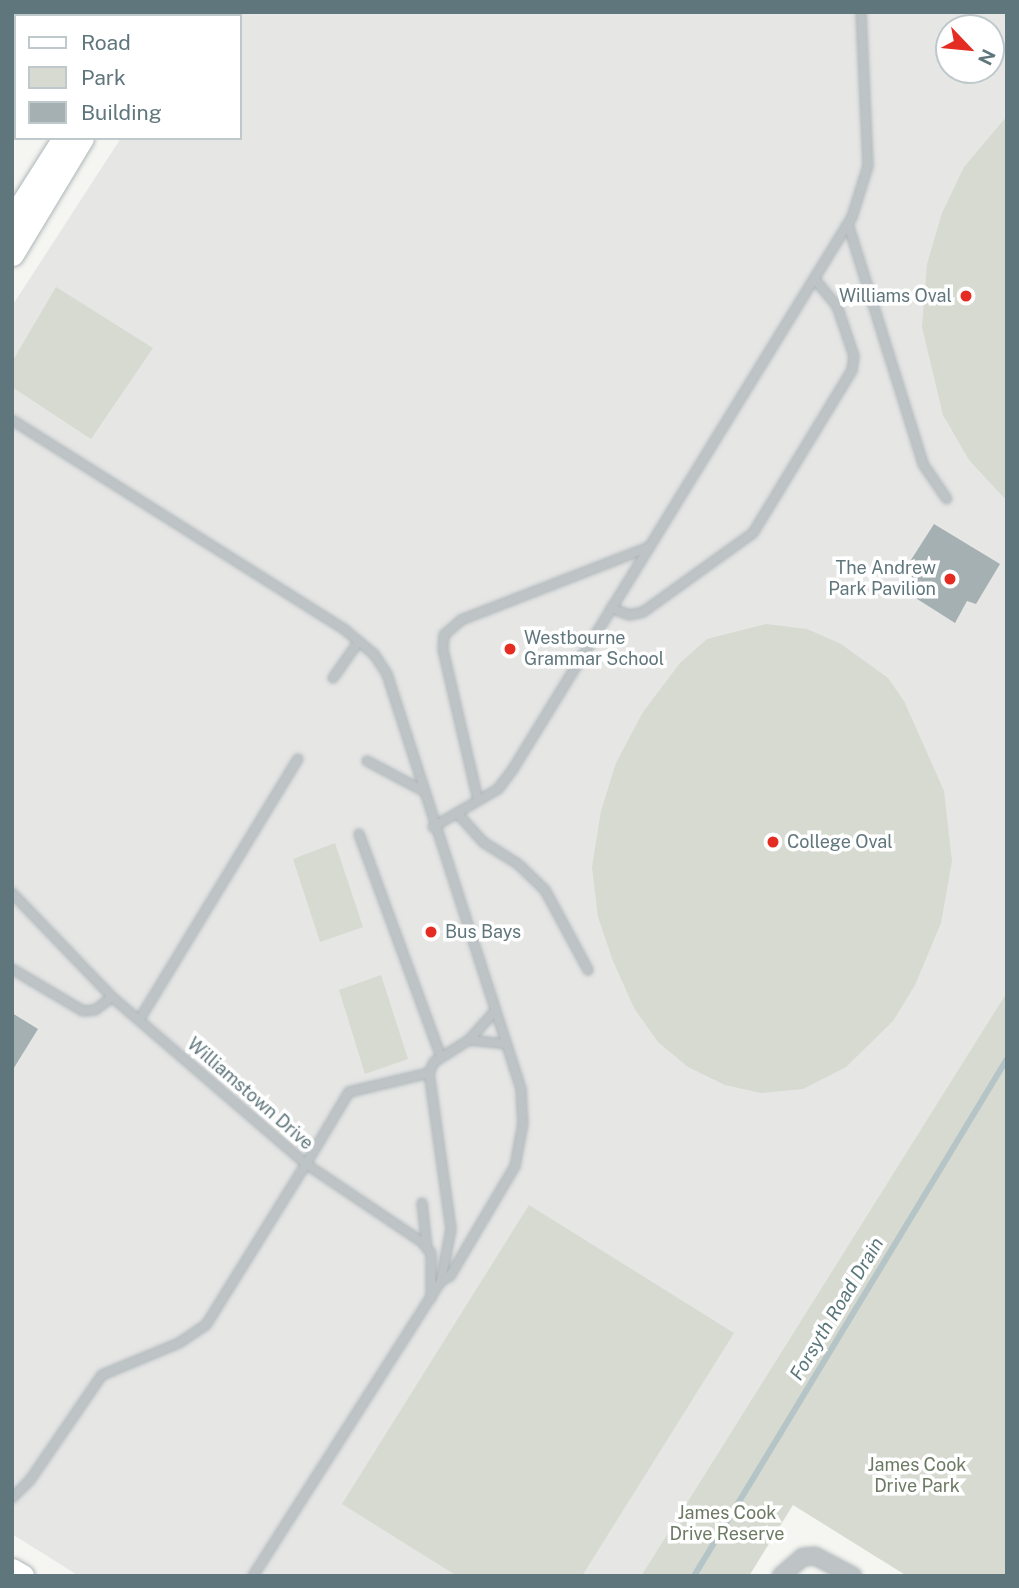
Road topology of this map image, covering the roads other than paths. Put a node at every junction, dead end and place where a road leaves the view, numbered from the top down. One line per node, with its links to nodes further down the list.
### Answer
1 (861, 12): 5 (lane)
2 (63, 140): 4 (main road)
3 (81, 140): 6 (main road)
4 (12, 220)
5 (848, 224): 7 (lane); 9 (lane)
6 (12, 254)
7 (814, 279): 10 (lane); 11 (lane)
8 (12, 420): 12 (lane)
9 (947, 499)
10 (649, 547): 11 (lane); 17 (lane)
11 (611, 608): 17 (lane)
12 (359, 642): 13 (lane); 16 (lane)
13 (332, 678)
14 (298, 759): 26 (lane)
15 (367, 761): 16 (lane)
16 (422, 790): 19 (lane)
17 (478, 800): 18 (lane)
18 (457, 813): 19 (lane); 23 (lane)
19 (433, 827): 25 (lane)
20 (359, 834): 29 (lane)
21 (12, 892): 24 (lane, Williamstown Drive)
22 (12, 969): 24 (lane)
23 (588, 970)
24 (111, 997): 26 (lane, Williamstown Drive)
25 (494, 1012): 27 (lane); 28 (lane)
26 (141, 1017): 31 (lane, Williamstown Drive)
27 (469, 1040): 28 (lane); 29 (lane)
28 (506, 1044): 34 (lane)
29 (441, 1057): 30 (lane)
30 (429, 1073): 31 (lane, Williamstown Drive); 34 (lane)
31 (306, 1164): 33 (lane); 36 (lane)
32 (422, 1203): 33 (lane)
33 (426, 1248): 35 (lane)
34 (441, 1280): 35 (lane)
35 (431, 1298): 39 (lane)
36 (12, 1498)
37 (12, 1570): 38 (main road)
38 (22, 1576)
39 (253, 1576)
40 (781, 1576): 41 (street)
41 (853, 1576)

